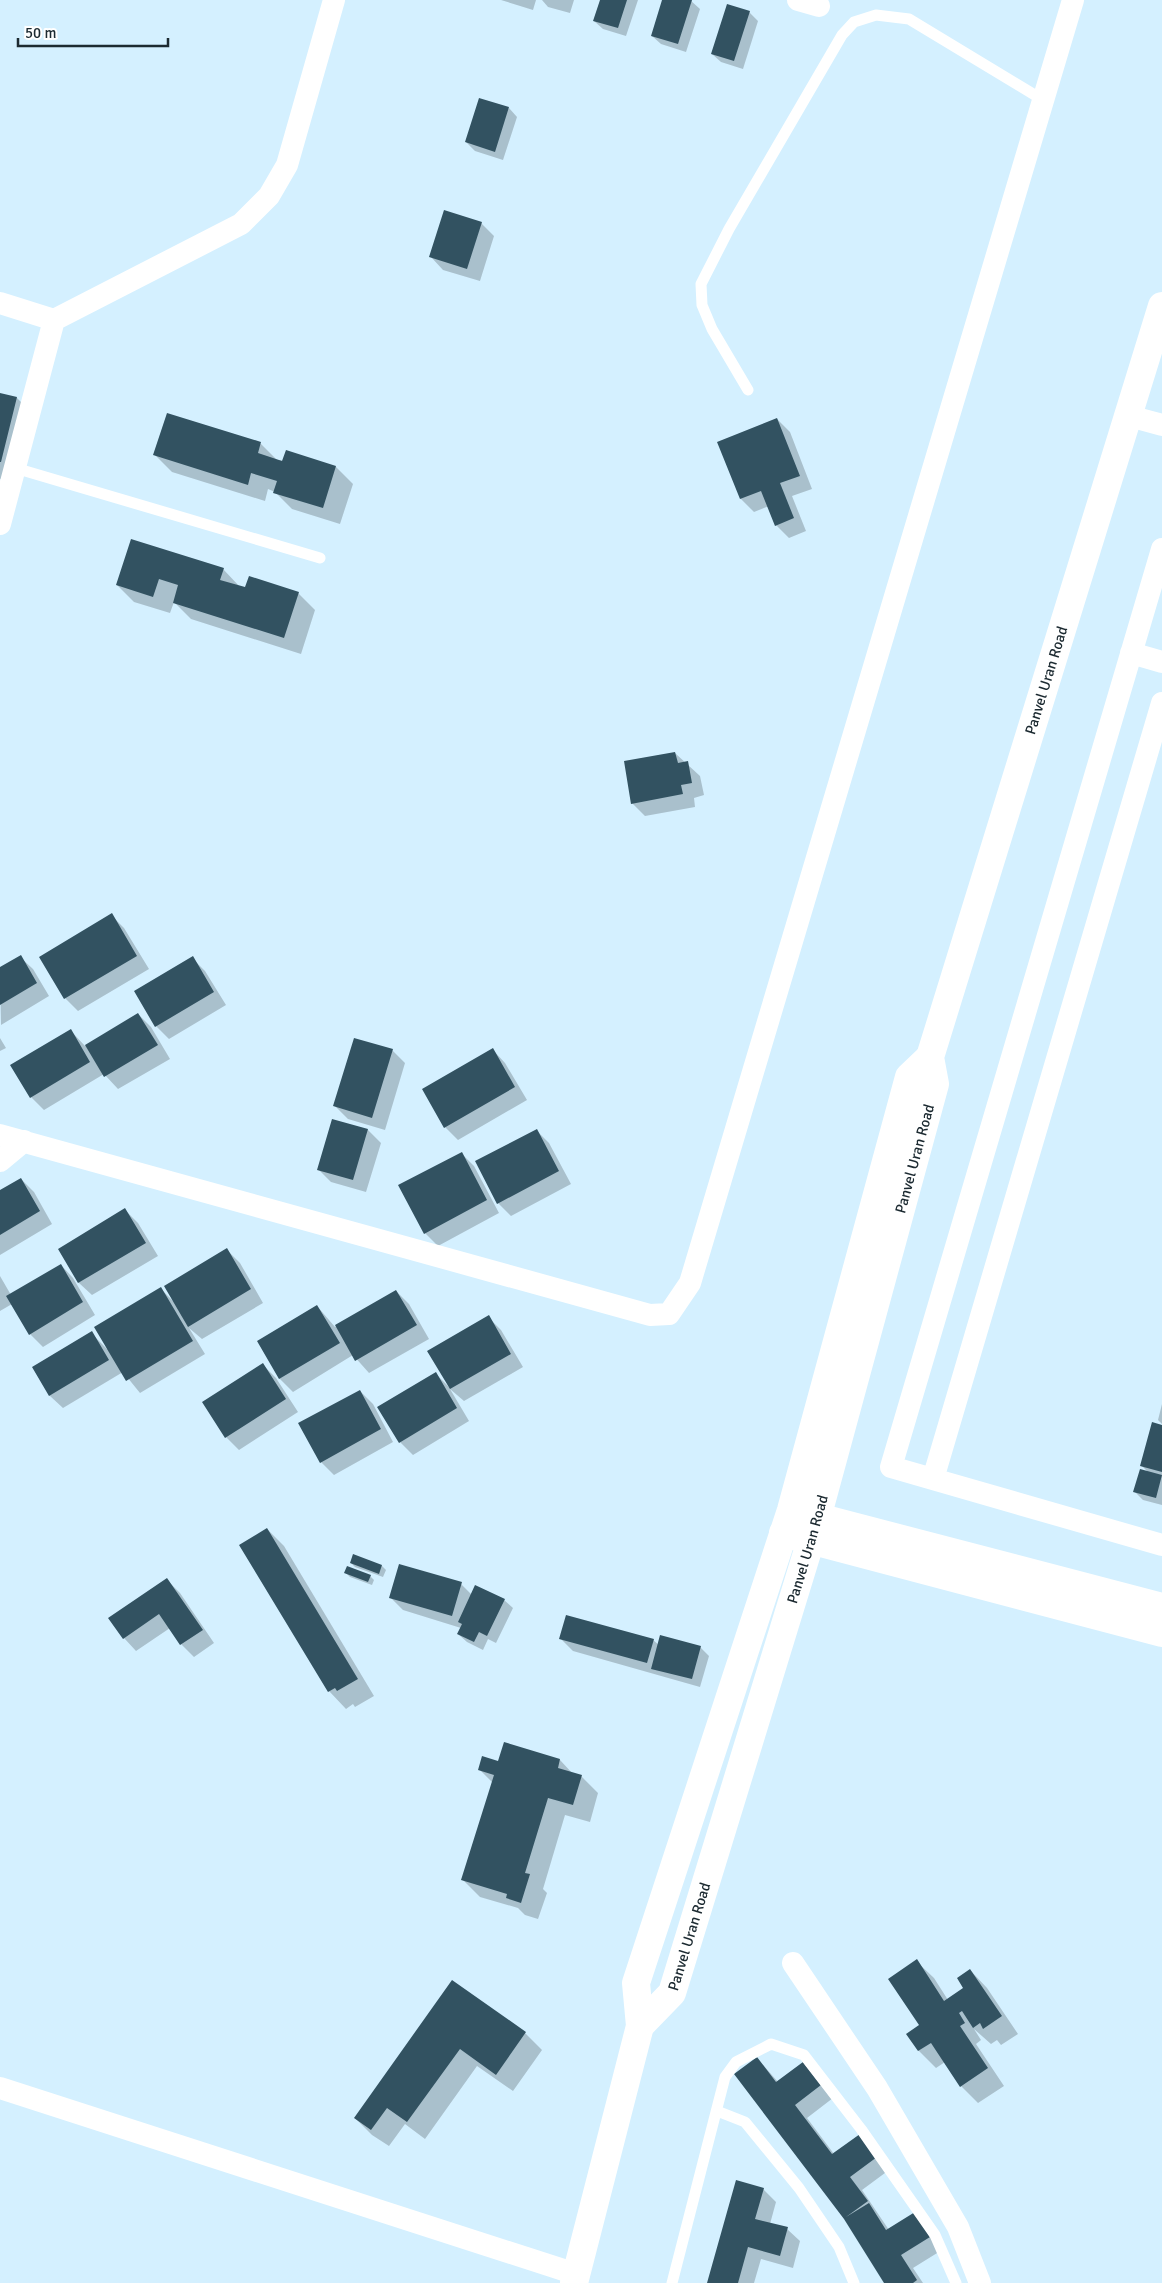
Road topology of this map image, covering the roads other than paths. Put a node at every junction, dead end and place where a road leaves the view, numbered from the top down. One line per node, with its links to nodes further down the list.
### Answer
1 (334, 0): 6 (street)
2 (1072, 0): 3 (street)
3 (1043, 100): 7 (lane); 19 (street)
4 (0, 303): 6 (street)
5 (1162, 306): 8 (main road, Panvel Uran Road)
6 (54, 320): 10 (street)
7 (748, 390)
8 (1129, 416): 9 (street); 17 (main road, Panvel Uran Road)
9 (1162, 425)
10 (15, 468): 11 (street); 13 (lane)
11 (0, 524)
12 (1162, 548): 14 (street)
13 (320, 558)
14 (1131, 654): 15 (street); 21 (street)
15 (1162, 662)
16 (1162, 703): 21 (street)
17 (930, 1057): 22 (main road, Panvel Uran Road); 23 (main road, Panvel Uran Road)
18 (0, 1134): 19 (street)
19 (24, 1141): 20 (street)
20 (0, 1161)
21 (933, 1479): 24 (street)
22 (787, 1522): 23 (main road); 28 (main road, Panvel Uran Road)
23 (815, 1528): 25 (main road); 26 (main road); 28 (main road, Panvel Uran Road)
24 (1162, 1545)
25 (1162, 1607)
26 (1162, 1633)
27 (793, 1963): 35 (street)
28 (640, 2026): 31 (main road, Panvel Uran Road)
29 (0, 2088): 31 (street)
30 (718, 2110): 32 (lane); 33 (lane); 34 (lane)
31 (575, 2279)
32 (672, 2283)
33 (854, 2283)
34 (956, 2283)
35 (980, 2283)

